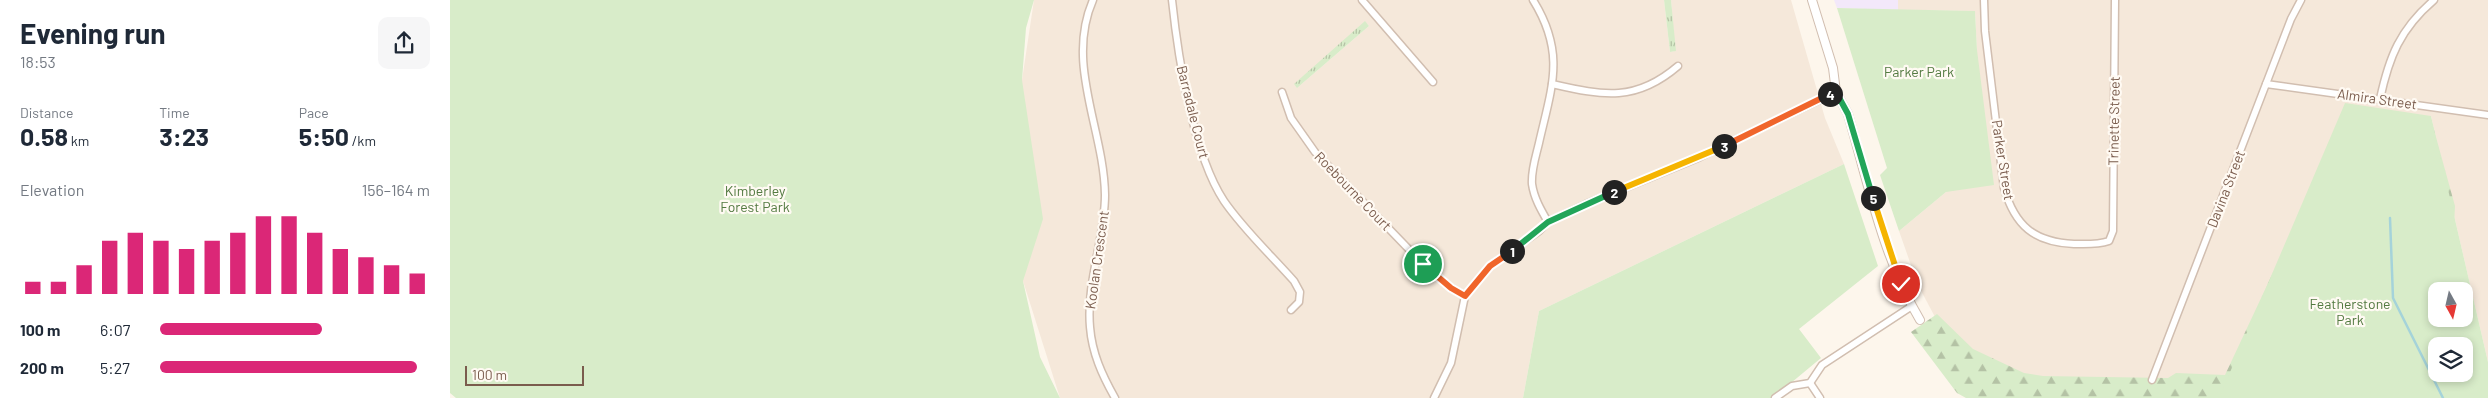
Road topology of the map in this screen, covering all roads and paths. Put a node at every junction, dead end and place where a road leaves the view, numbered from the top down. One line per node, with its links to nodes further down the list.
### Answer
1 (1093, 0): 26 (street, Koolan Crescent)
2 (1172, 0): 22 (street, Barradale Court)
3 (1362, 0): 11 (street)
4 (1533, 0): 12 (street)
5 (1812, 0): 15 (street)
6 (1984, 0): 19 (street, Parker Street)
7 (2115, 0): 19 (street, Trinette Street)
8 (2301, 0): 13 (street, Davina Street)
9 (2434, 0): 16 (street)
10 (1678, 66): 12 (street)
11 (1433, 82)
12 (1552, 84): 18 (street)
13 (2266, 84): 16 (street, Almira Street); 24 (street, Davina Street)
14 (1282, 92): 20 (street, Roebourne Court)
15 (1836, 92): 18 (street); 21 (street)
16 (2380, 99): 17 (street, Almira Street)
17 (2488, 115)
18 (1548, 222): 20 (street)
19 (2109, 241)
20 (1465, 296): 27 (street)
21 (1912, 306): 23 (street); 25 (street)
22 (1291, 310)
23 (1920, 320)
24 (2152, 380)
25 (1810, 384): 28 (street); 29 (street)
26 (1114, 398)
27 (1434, 398)
28 (1775, 398)
29 (1820, 398)

